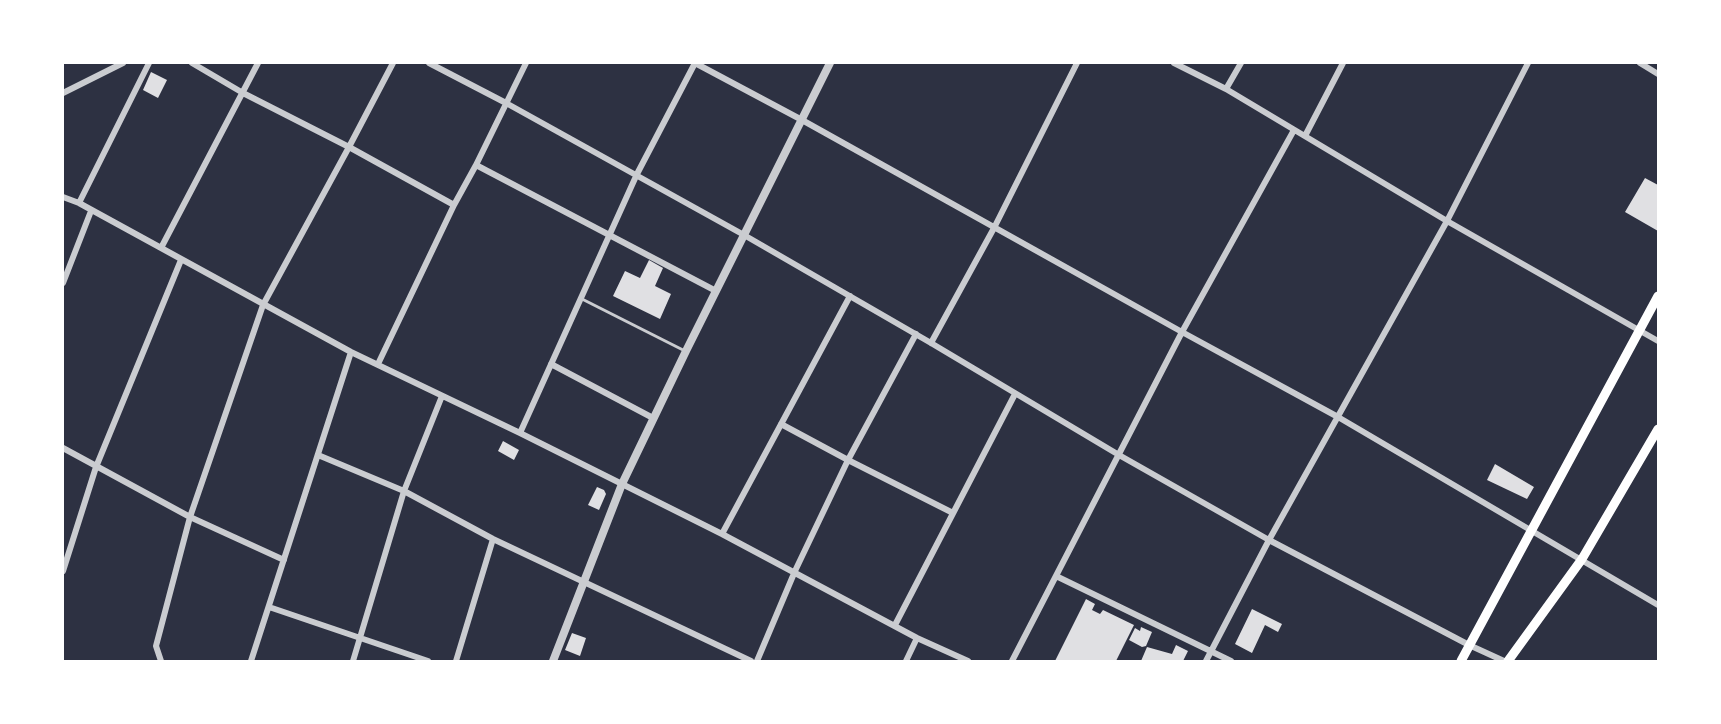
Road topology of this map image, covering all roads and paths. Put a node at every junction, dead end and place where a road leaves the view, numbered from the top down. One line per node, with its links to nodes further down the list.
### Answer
1 (123, 63): 18 (street)
2 (149, 63): 28 (street)
3 (192, 63): 19 (street)
4 (258, 63): 19 (street)
5 (393, 63): 24 (street)
6 (429, 63): 20 (street)
7 (526, 63): 20 (street)
8 (695, 63): 21 (street); 26 (street)
9 (830, 63): 21 (street)
10 (1077, 63): 32 (street)
11 (1174, 63): 17 (street)
12 (1241, 63): 17 (street)
13 (1343, 63): 23 (street)
14 (1528, 63): 31 (street)
15 (1640, 63): 16 (street)
16 (1658, 74)
17 (1226, 89): 22 (street)
18 (63, 93)
19 (243, 93): 24 (street); 35 (street)
20 (506, 102): 25 (street); 26 (street)
21 (802, 120): 32 (street); 34 (street)
22 (1294, 130): 23 (street); 44 (street)
23 (1305, 136): 31 (street)
24 (349, 147): 29 (street); 42 (street)
25 (476, 165): 29 (street); 33 (street)
26 (637, 174): 33 (street); 34 (street)
27 (63, 196): 28 (street)
28 (80, 203): 30 (street)
29 (454, 205): 50 (street)
30 (91, 211): 35 (street); 37 (street)
31 (1447, 221): 43 (street); 54 (street)
32 (994, 228): 44 (street); 47 (street)
33 (609, 235): 38 (street); 41 (street)
34 (744, 235): 38 (street); 39 (street)
35 (161, 248): 36 (street)
36 (181, 260): 42 (street); 63 (street)
37 (63, 284)
38 (716, 291): 48 (street)
39 (850, 296): 45 (street); 56 (street)
40 (1658, 296): 43 (main road)
41 (580, 298): 48 (lane); 51 (street)
42 (263, 305): 49 (street); 67 (street)
43 (1640, 331): 46 (street); 68 (main road)
44 (1182, 333): 54 (street); 61 (street)
45 (916, 334): 47 (street); 62 (street)
46 (1658, 341)
47 (932, 343): 52 (street)
48 (686, 351): 55 (street)
49 (351, 352): 50 (street); 60 (street)
50 (378, 364): 53 (street)
51 (551, 364): 55 (street); 58 (street)
52 (1015, 394): 61 (street); 66 (street)
53 (442, 396): 58 (street); 65 (street)
54 (1338, 417): 68 (street); 71 (street)
55 (653, 418): 64 (street)
56 (782, 424): 62 (street); 69 (street)
57 (1658, 429): 72 (main road)
58 (520, 433): 64 (street)
59 (63, 448): 63 (street)
60 (318, 455): 65 (street); 73 (street)
61 (1119, 455): 71 (street); 76 (street)
62 (848, 460): 66 (street); 75 (street)
63 (96, 467): 67 (street); 74 (street)
64 (622, 484): 69 (street); 77 (street)
65 (404, 491): 70 (street); 81 (street)
66 (953, 513): 80 (street)
67 (190, 517): 73 (street); 85 (street)
68 (1531, 531): 72 (street); 83 (main road)
69 (722, 534): 75 (street)
70 (493, 539): 77 (street); 89 (street)
71 (1269, 540): 83 (street); 84 (street)
72 (1582, 559): 78 (street); 99 (main road)
73 (284, 560): 79 (street)
74 (63, 570)
75 (795, 571): 80 (street); 92 (street)
76 (1056, 576): 84 (street); 95 (street)
77 (584, 583): 90 (street); 91 (street)
78 (1658, 605)
79 (269, 607): 81 (street); 86 (street)
80 (895, 626): 82 (street)
81 (361, 637): 87 (street); 88 (street)
82 (917, 638): 93 (street); 94 (street)
83 (1469, 645): 98 (main road); 99 (street)
84 (1211, 651): 96 (street); 97 (street)
85 (161, 661)
86 (251, 661)
87 (353, 661)
88 (428, 661)
89 (456, 661)
90 (553, 661)
91 (751, 661)
92 (756, 661)
93 (906, 661)
94 (968, 661)
95 (1012, 661)
96 (1206, 661)
97 (1231, 661)
98 (1461, 661)
99 (1506, 661)

